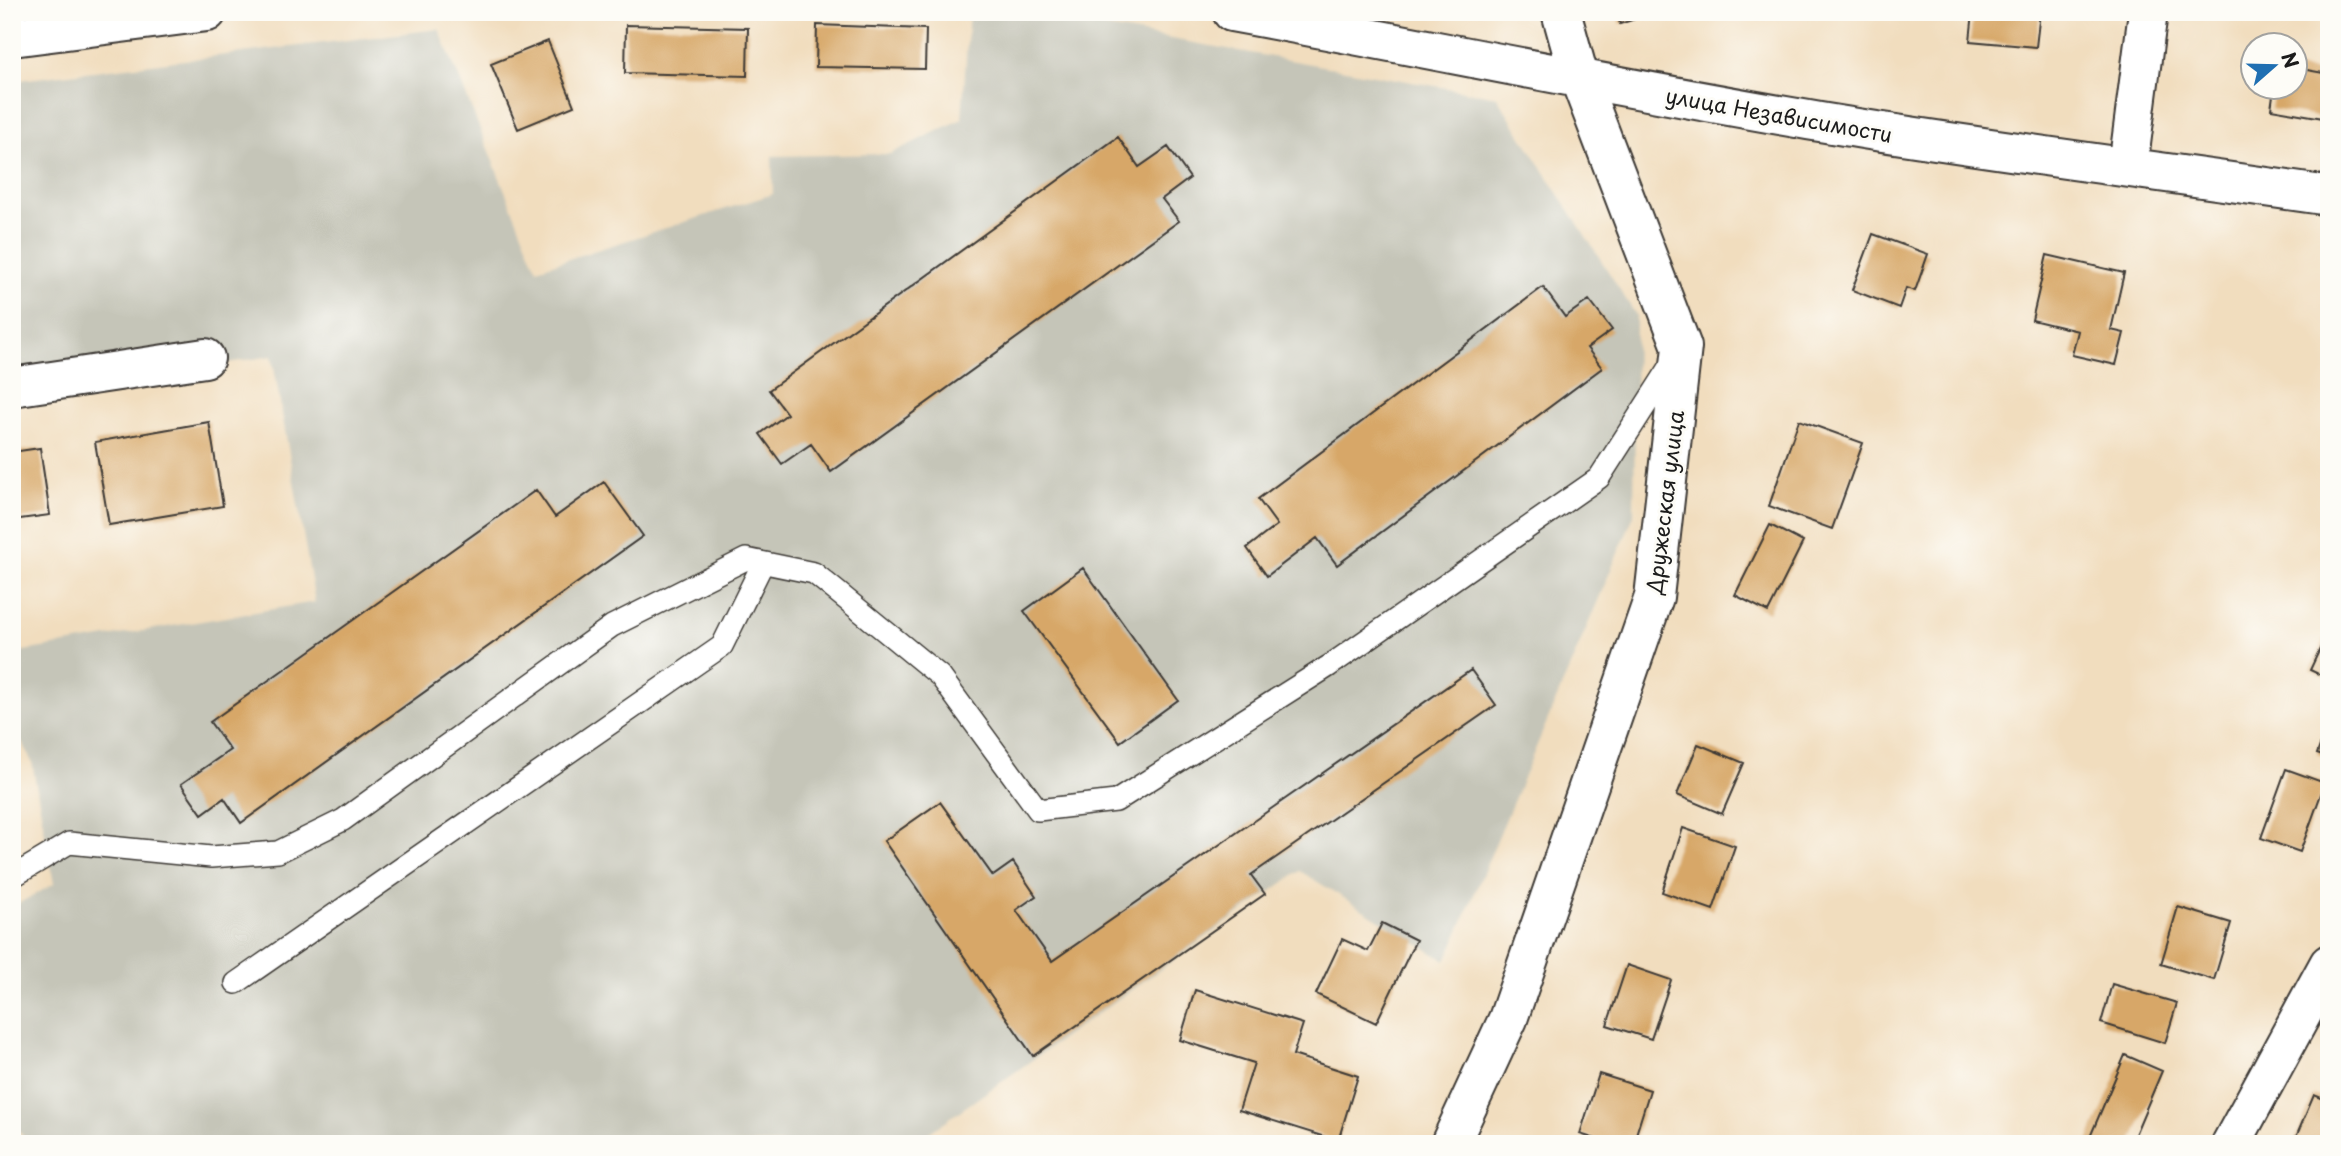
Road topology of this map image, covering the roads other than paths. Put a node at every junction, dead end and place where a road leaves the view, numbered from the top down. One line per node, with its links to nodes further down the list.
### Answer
1 (207, 12): 5 (street)
2 (1232, 12): 6 (street, улица Независимости)
3 (1561, 12): 6 (street, Дружеская улица)
4 (2148, 12): 7 (street)
5 (12, 37)
6 (1580, 80): 7 (street, улица Независимости); 9 (street, Дружеская улица)
7 (2128, 167): 8 (street, улица Независимости)
8 (2329, 196)
9 (1682, 347): 12 (lane); 16 (street, Дружеская улица)
10 (205, 358): 11 (street)
11 (12, 387)
12 (763, 563): 13 (lane); 15 (lane)
13 (12, 877)
14 (2329, 964): 17 (street)
15 (236, 983)
16 (1450, 1144)
17 (2231, 1144)

